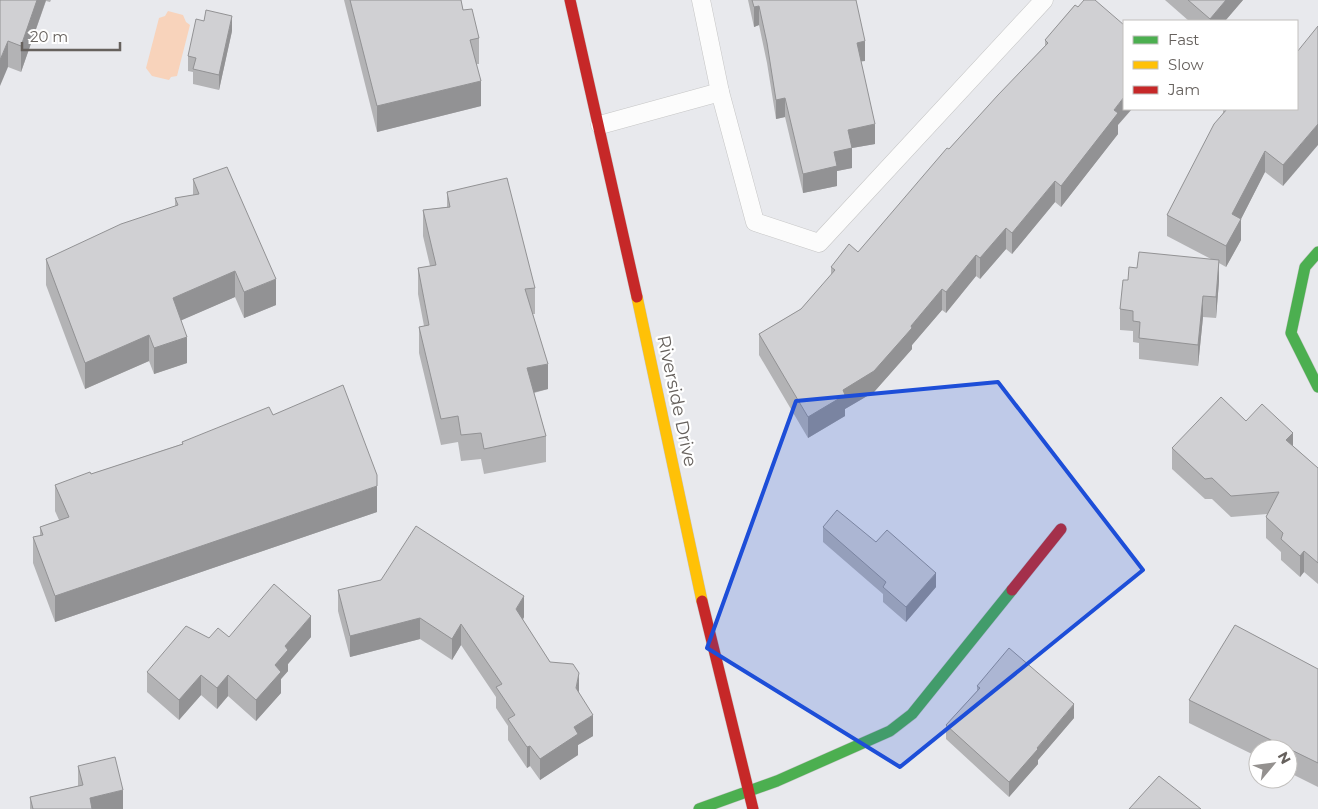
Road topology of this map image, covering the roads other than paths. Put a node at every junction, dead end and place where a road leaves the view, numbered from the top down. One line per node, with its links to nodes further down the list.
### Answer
1 (570, 0): 5 (main road, Riverside Drive)
2 (701, 0): 4 (lane)
3 (1044, 0): 4 (lane)
4 (720, 92): 5 (lane)
5 (600, 125): 9 (main road, Riverside Drive)
6 (1318, 252): 7 (main road)
7 (1318, 386)
8 (1061, 529): 9 (main road)
9 (749, 790): 10 (main road); 11 (main road, Riverside Drive)
10 (699, 809)
11 (753, 809)

